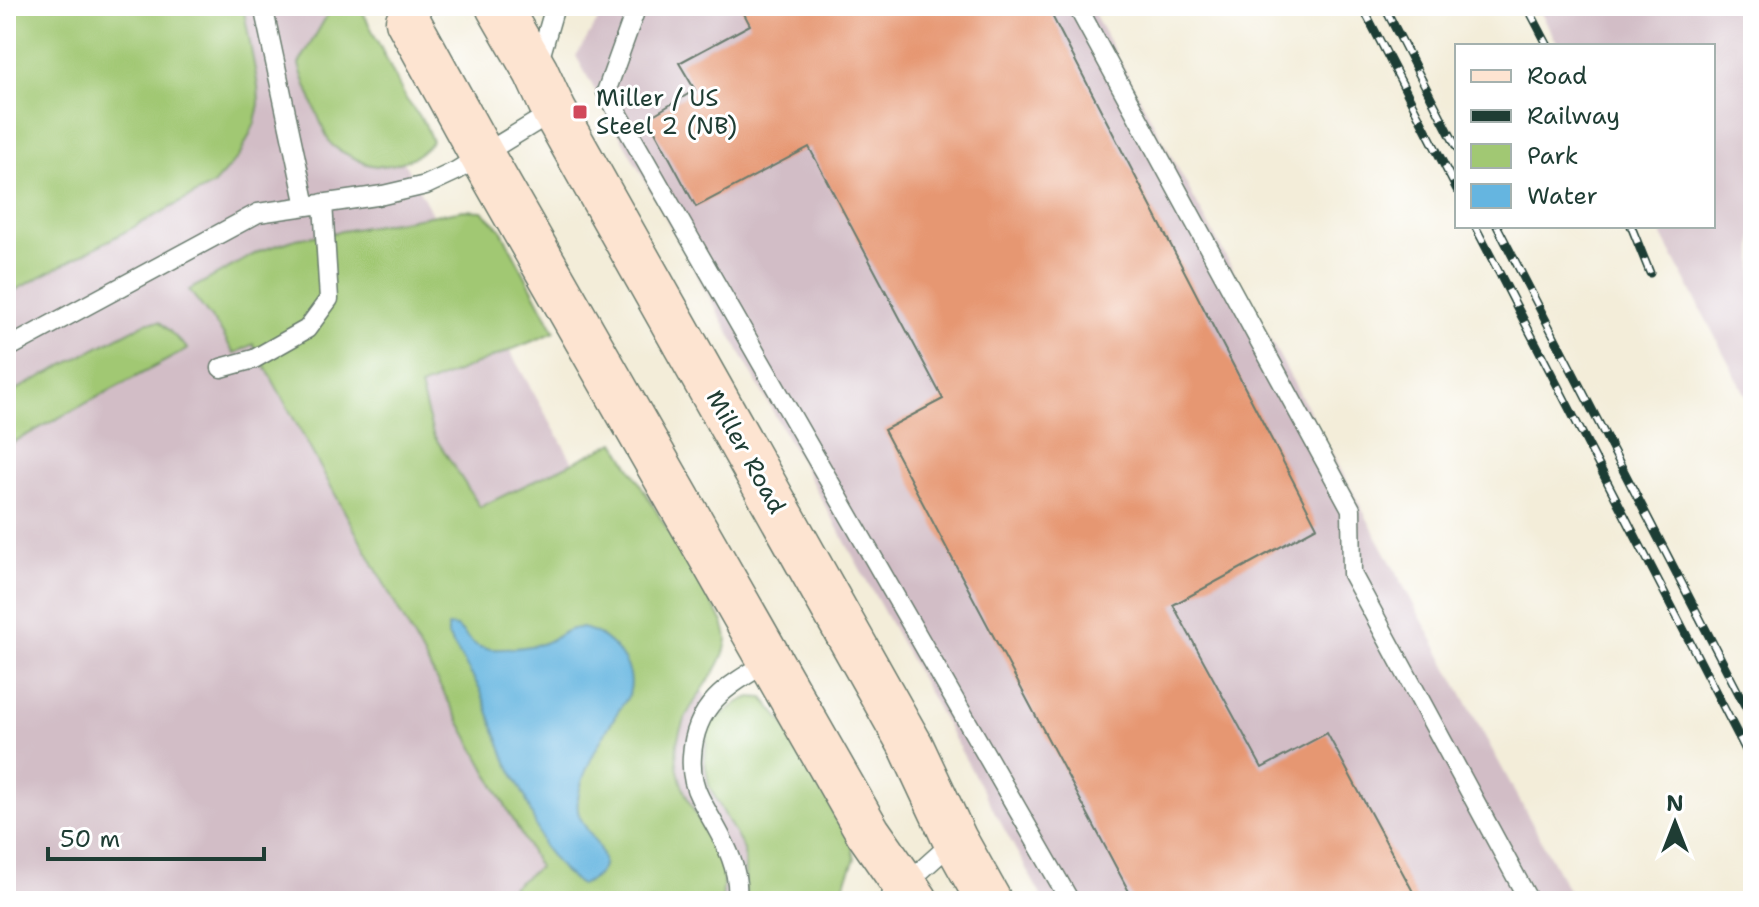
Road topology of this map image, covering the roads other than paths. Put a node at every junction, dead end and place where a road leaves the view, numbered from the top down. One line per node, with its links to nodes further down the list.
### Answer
1 (263, 6): 10 (lane)
2 (498, 6): 7 (main road, Miller Road)
3 (555, 6): 7 (lane)
4 (637, 6): 18 (lane)
5 (1077, 6): 19 (lane)
6 (414, 13): 9 (main road)
7 (536, 72): 8 (main road, Miller Road)
8 (554, 111): 9 (lane); 14 (main road, Miller Road)
9 (481, 154): 10 (lane); 13 (main road)
10 (314, 205): 11 (lane); 12 (lane)
11 (6, 349)
12 (221, 368)
13 (770, 661): 15 (main road); 16 (lane)
14 (955, 840): 15 (lane); 17 (main road, Miller Road)
15 (903, 896)
16 (737, 901)
17 (989, 901)
18 (1070, 901)
19 (1529, 901)

